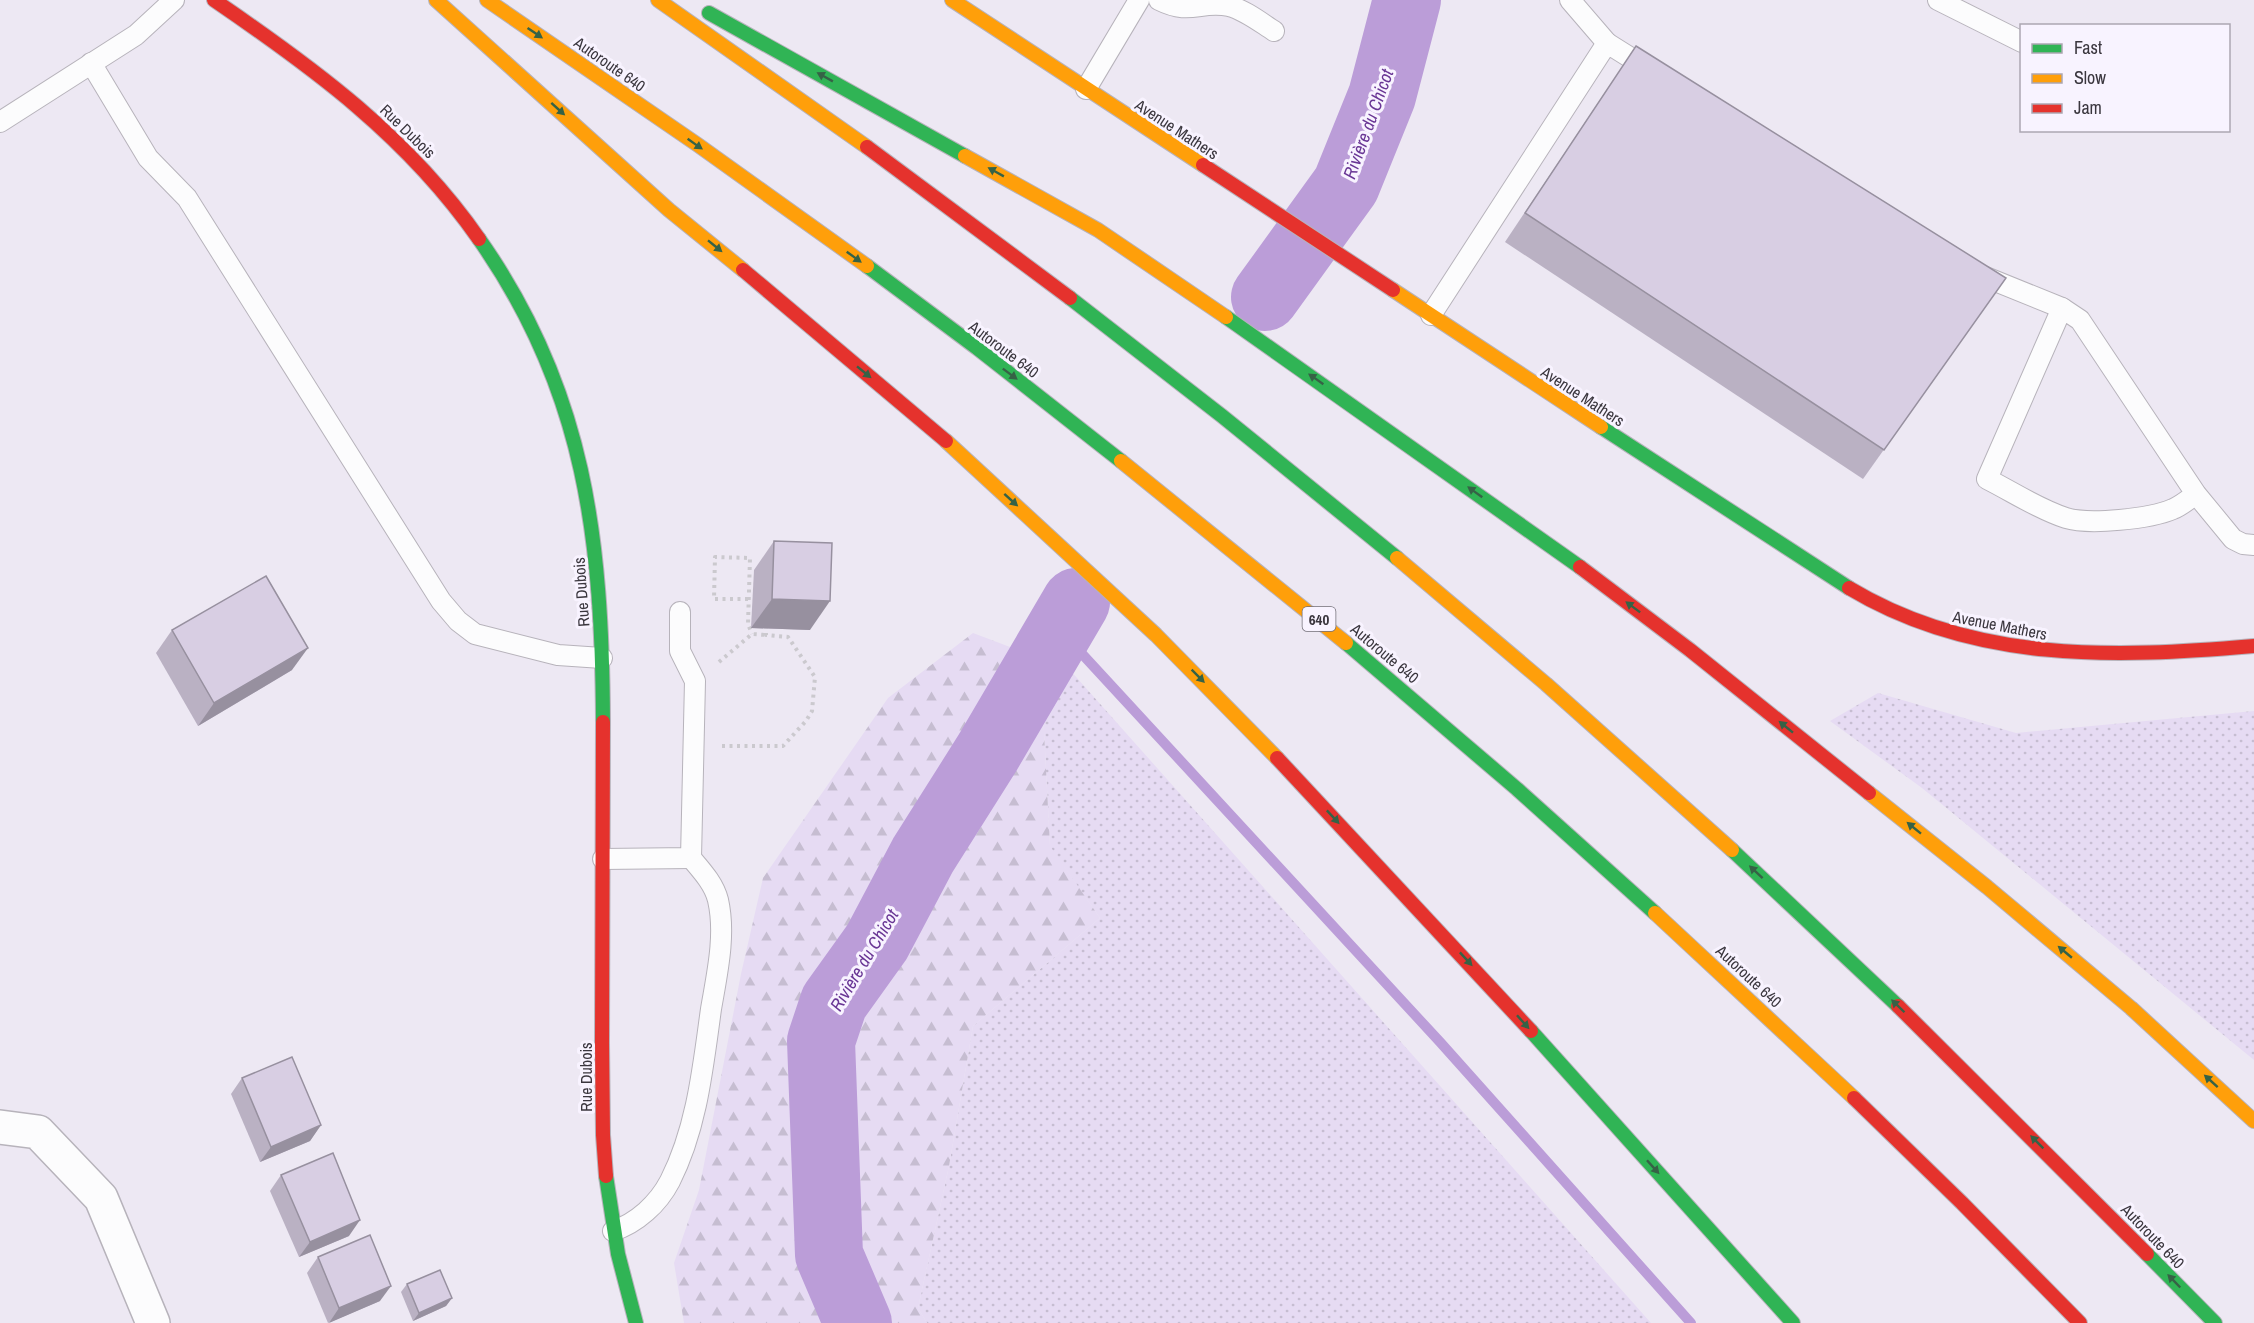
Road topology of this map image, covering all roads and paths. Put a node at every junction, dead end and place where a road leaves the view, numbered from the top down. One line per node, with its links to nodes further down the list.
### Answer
1 (174, 0): 16 (lane)
2 (214, 0): 31 (main road, Rue Dubois)
3 (436, 0): 41 (main road, one-way to 41)
4 (487, 0): 42 (main road, Autoroute 640 / 640, one-way to 42)
5 (658, 0): 43 (main road, Autoroute 640, one-way to 5)
6 (952, 0): 18 (main road, Avenue Mathers)
7 (1139, 0): 18 (lane)
8 (1159, 0): 11 (lane)
9 (1570, 0): 15 (lane)
10 (1938, 0): 14 (lane)
11 (1218, 2): 13 (lane)
12 (696, 6): 36 (main road, one-way to 12)
13 (1274, 31)
14 (2020, 41)
15 (1607, 43): 17 (lane); 22 (lane)
16 (91, 63): 19 (lane); 31 (lane)
17 (1664, 79)
18 (1086, 89): 22 (main road, Avenue Mathers)
19 (0, 122)
20 (1965, 266): 21 (lane)
21 (2062, 308): 23 (lane); 23 (lane)
22 (1431, 315): 30 (main road, Avenue Mathers)
23 (2196, 494): 24 (lane)
24 (2254, 545)
25 (748, 599): 25 (path); 28 (path)
26 (680, 612): 32 (lane)
27 (766, 628): 29 (path)
28 (752, 634): 29 (path); 32 (path)
29 (766, 636): 33 (path)
30 (2254, 646)
31 (602, 658): 35 (main road, Rue Dubois)
32 (695, 681): 34 (lane)
33 (749, 747)
34 (691, 858): 35 (lane); 38 (lane)
35 (603, 859): 38 (main road, Rue Dubois)
36 (2254, 1120)
37 (0, 1127): 39 (street)
38 (613, 1231): 40 (main road, Rue Dubois)
39 (153, 1323)
40 (636, 1323)
41 (1793, 1323)
42 (2080, 1323)
43 (2215, 1323)

